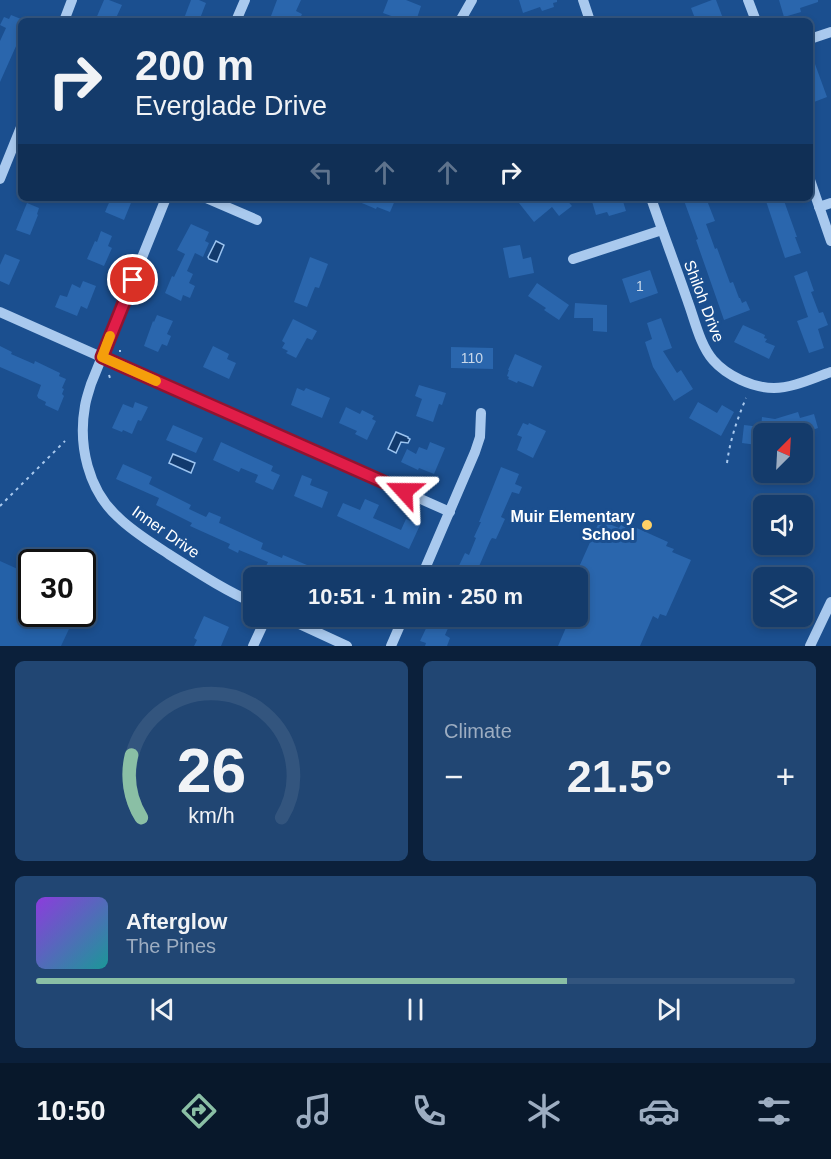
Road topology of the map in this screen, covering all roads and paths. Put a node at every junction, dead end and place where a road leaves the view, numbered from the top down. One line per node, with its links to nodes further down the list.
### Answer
1 (72, 0): 6 (street)
2 (245, 0): 7 (street)
3 (472, 0): 8 (street)
4 (584, 0): 9 (street)
5 (748, 0): 10 (street)
6 (65, 18)
7 (237, 18)
8 (462, 18)
9 (589, 18)
10 (755, 18)
11 (831, 32): 12 (street)
12 (813, 38)
13 (18, 134): 14 (street)
14 (0, 179)
15 (813, 189): 20 (street)
16 (165, 201): 26 (street, Inner Drive)
17 (213, 201): 21 (street)
18 (652, 201): 22 (street, Shiloh Drive)
19 (831, 203): 20 (street)
20 (819, 207): 23 (street)
21 (257, 220)
22 (662, 230): 24 (street); 27 (street, Shiloh Drive)
23 (831, 241)
24 (573, 259)
25 (0, 312): 26 (street)
26 (102, 357): 33 (street); 35 (street, Inner Drive)
27 (831, 372)
28 (746, 398): 31 (path)
29 (481, 413): 33 (street)
30 (65, 441): 32 (path)
31 (727, 463)
32 (0, 506)
33 (450, 512): 34 (street)
34 (426, 567)
35 (243, 597)
36 (831, 602): 43 (street)
37 (262, 627): 40 (street)
38 (306, 627): 41 (street)
39 (399, 627): 42 (street)
40 (253, 646)
41 (347, 646)
42 (391, 646)
43 (810, 646)

